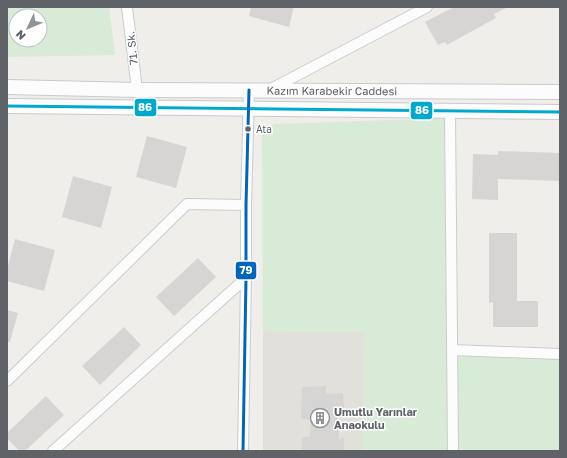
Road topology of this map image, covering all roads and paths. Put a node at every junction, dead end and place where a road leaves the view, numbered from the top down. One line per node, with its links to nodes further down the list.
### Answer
1 (127, 7): 4 (street, 71. Sk.)
2 (427, 7): 6 (street)
3 (7, 87): 4 (street, Kazım Karabekir Caddesi)
4 (137, 90): 5 (street, Kazım Karabekir Caddesi)
5 (249, 90): 6 (street, Kazım Karabekir Caddesi); 9 (street)
6 (269, 90): 7 (street, Kazım Karabekir Caddesi)
7 (560, 92)
8 (7, 106): 9 (street, Kazım Karabekir Caddesi)
9 (248, 110): 10 (street, Kazım Karabekir Caddesi); 12 (street)
10 (450, 111): 11 (street, Kazım Karabekir Caddesi); 14 (street)
11 (560, 112)
12 (246, 206): 13 (street); 16 (street)
13 (246, 278): 17 (street); 18 (street)
14 (452, 350): 15 (street); 19 (street)
15 (560, 354)
16 (7, 381)
17 (53, 451)
18 (243, 451)
19 (453, 451)

